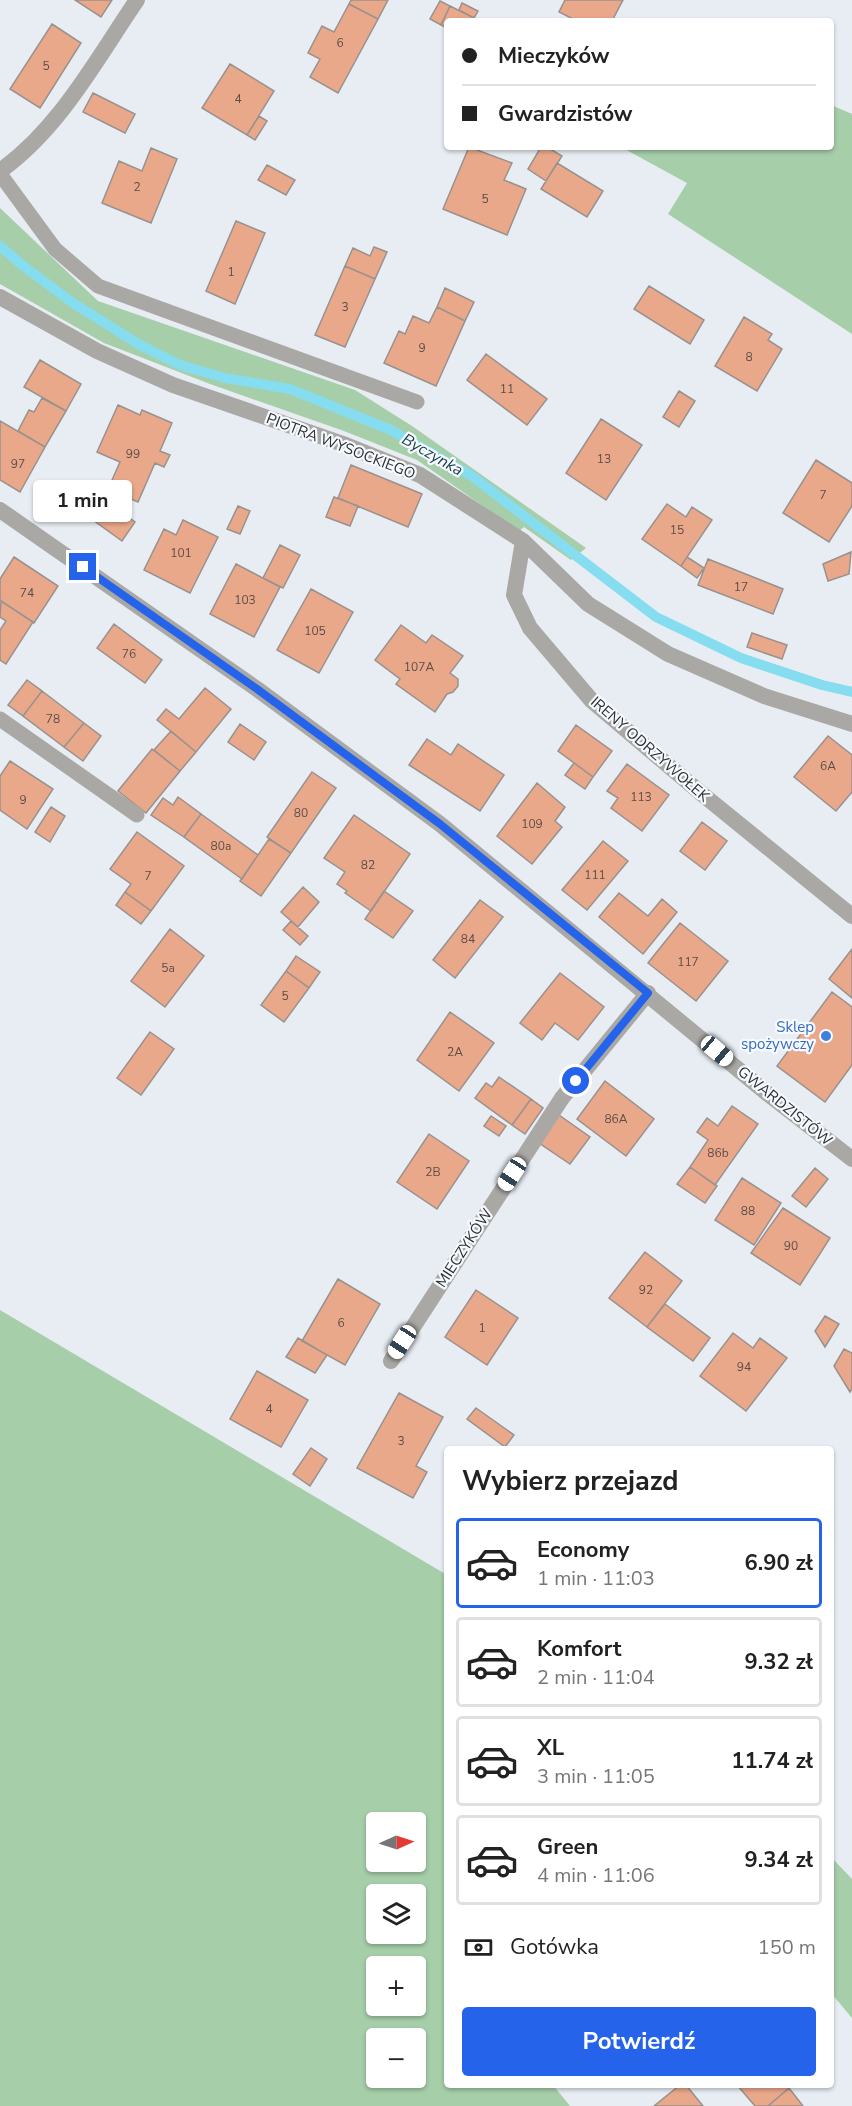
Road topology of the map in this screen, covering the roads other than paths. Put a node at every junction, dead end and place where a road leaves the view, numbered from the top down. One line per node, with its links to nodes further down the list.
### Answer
1 (137, 0): 2 (street)
2 (0, 172): 4 (lane)
3 (0, 297): 6 (street, PIOTRA WYSOCKIEGO)
4 (417, 402)
5 (0, 510): 11 (street, GWARDZISTÓW)
6 (523, 541): 8 (street, PIOTRA WYSOCKIEGO); 10 (street, IRENY ODRZYWOŁEK)
7 (0, 719): 9 (lane)
8 (852, 724)
9 (137, 815)
10 (852, 916)
11 (648, 993): 12 (street, GWARDZISTÓW); 13 (street, MIECZYKÓW)
12 (852, 1160)
13 (391, 1361)

